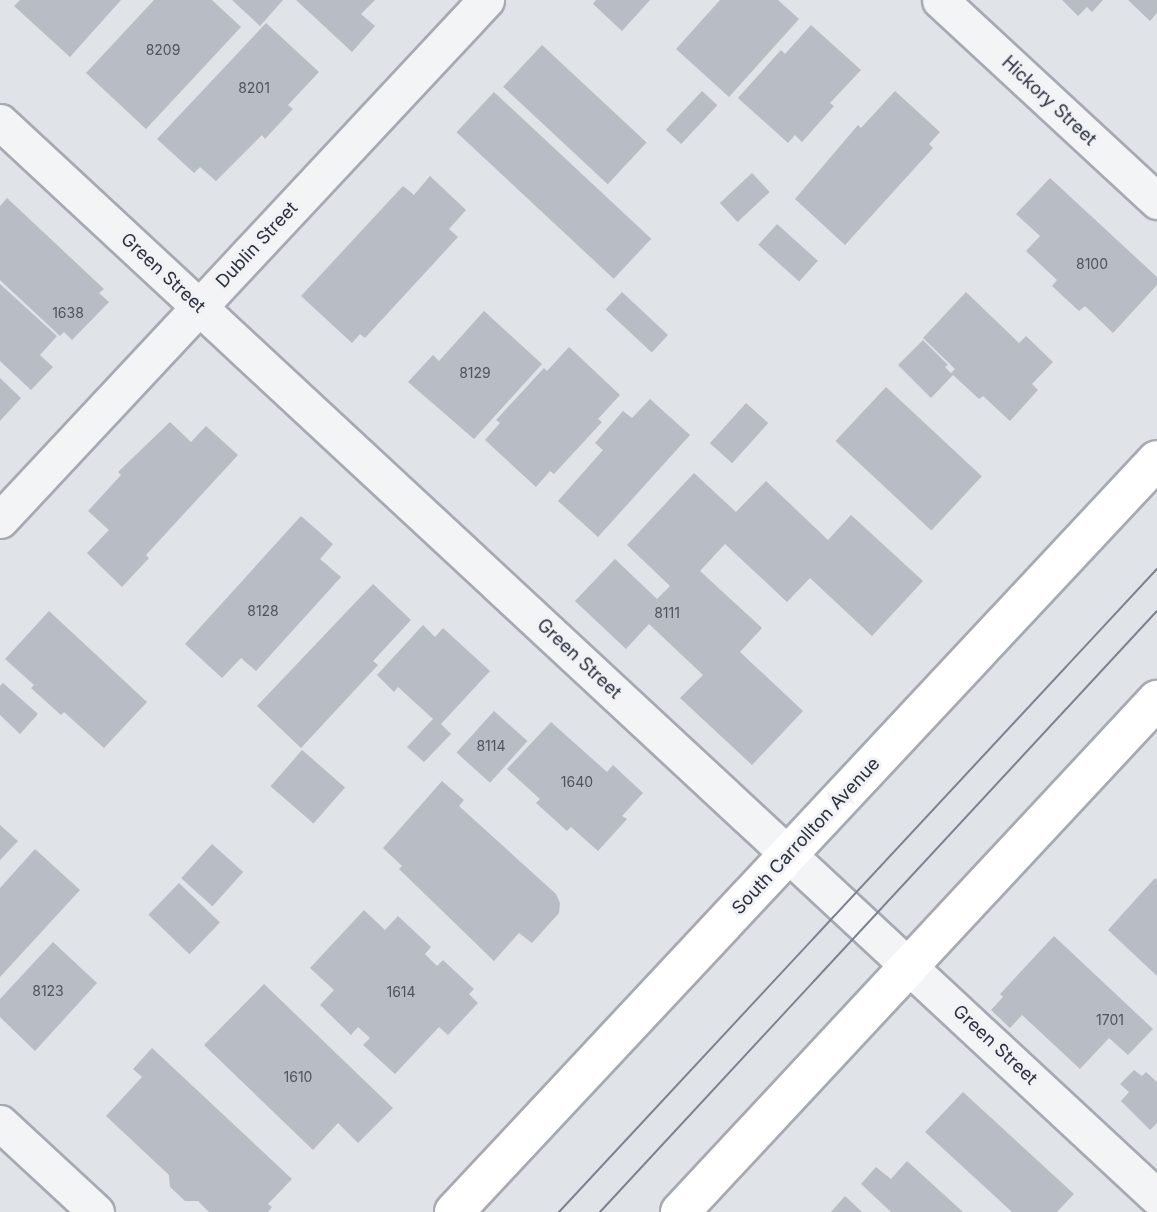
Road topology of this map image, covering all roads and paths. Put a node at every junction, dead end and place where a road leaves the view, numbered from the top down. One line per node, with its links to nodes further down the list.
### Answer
1 (486, 0): 5 (street, Dublin Street)
2 (940, 0): 4 (street, Hickory Street)
3 (0, 122): 5 (street, Green Street)
4 (1157, 201)
5 (199, 307): 7 (street, Dublin Street); 9 (street, Green Street)
6 (1157, 460): 9 (main road, South Carrollton Avenue)
7 (0, 520)
8 (1157, 700): 10 (main road)
9 (789, 854): 10 (street, Green Street); 14 (main road, South Carrollton Avenue)
10 (910, 966): 12 (street, Green Street); 15 (main road)
11 (0, 1123): 13 (street)
12 (1157, 1197)
13 (96, 1212)
14 (454, 1212)
15 (680, 1212)

